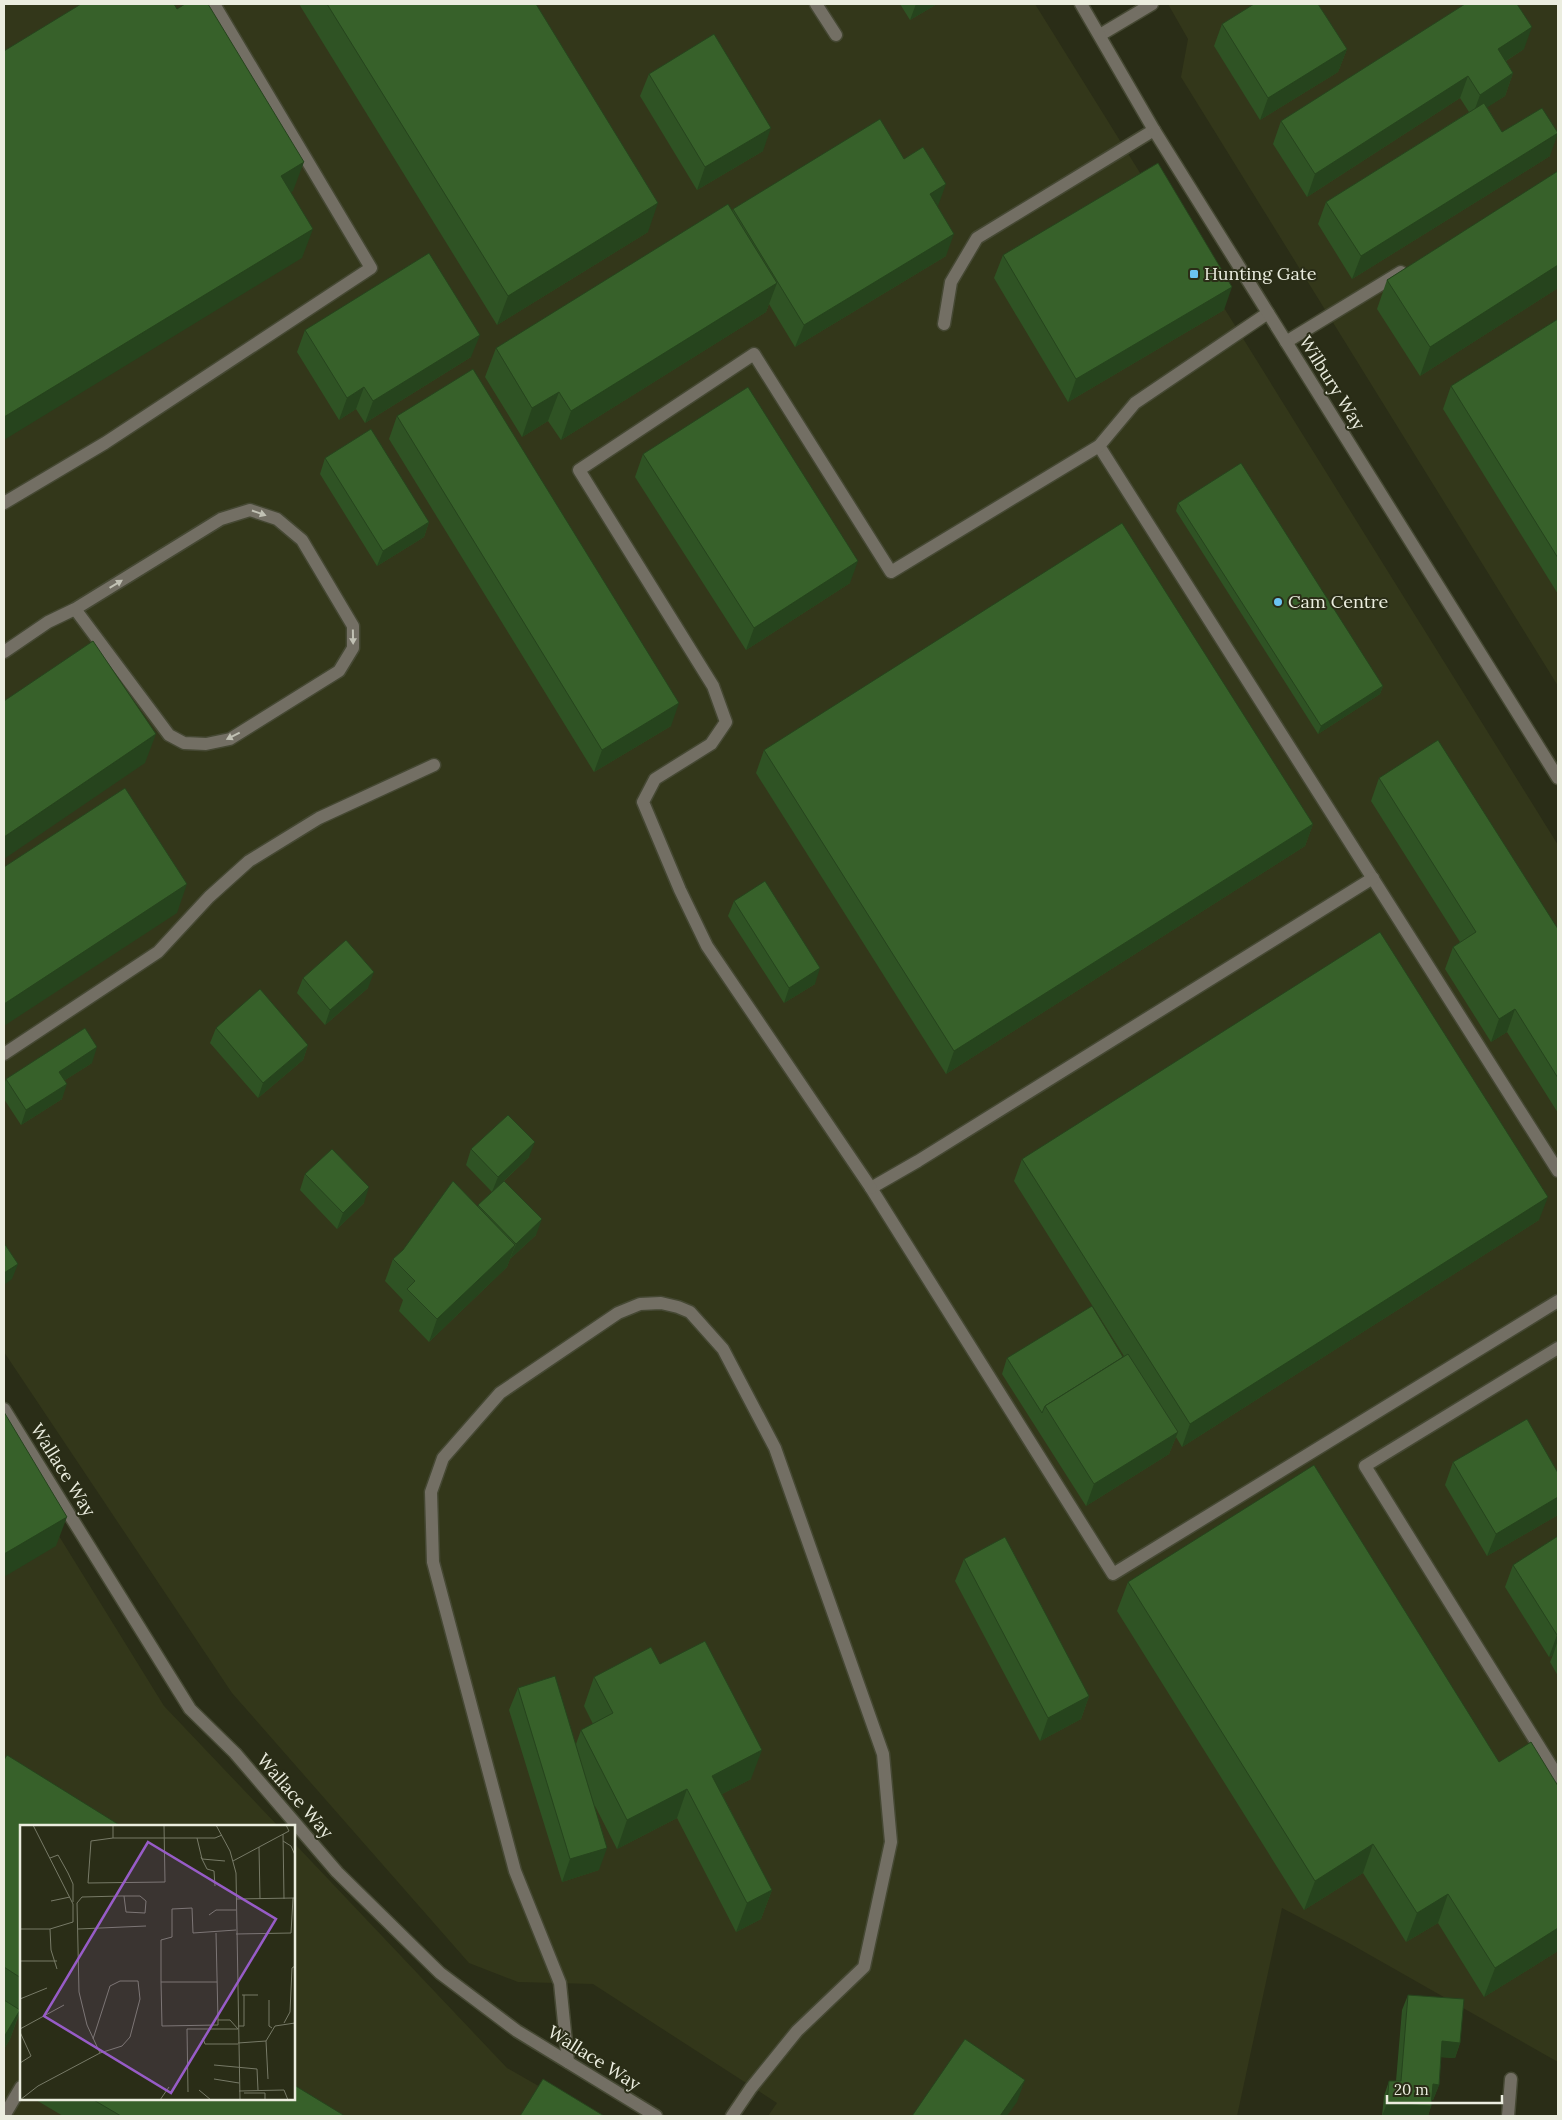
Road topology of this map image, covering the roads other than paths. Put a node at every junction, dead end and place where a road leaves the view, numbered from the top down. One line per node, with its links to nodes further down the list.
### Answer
1 (214, 4): 13 (street)
2 (816, 4): 5 (street)
3 (1081, 4): 6 (street, Wilbury Way)
4 (1152, 4): 6 (street)
5 (836, 34)
6 (1100, 35): 7 (street, Wilbury Way)
7 (1154, 130): 9 (street, Wilbury Way); 10 (street)
8 (1414, 265): 11 (street)
9 (1268, 313): 11 (street, Wilbury Way); 12 (street)
10 (944, 324)
11 (1286, 342): 17 (street, Wilbury Way)
12 (1099, 446): 18 (street); 21 (street)
13 (4, 503)
14 (75, 609): 14 (street, one-way to 14); 15 (street)
15 (4, 652)
16 (434, 765): 19 (street)
17 (1558, 778)
18 (1373, 878): 20 (street); 21 (street)
19 (4, 1054)
20 (1558, 1171)
21 (871, 1188): 22 (street)
22 (1558, 1301)
23 (1558, 1348): 25 (street)
24 (4, 1409): 26 (street, Wallace Way)
25 (1558, 1777)
26 (568, 2062): 30 (street, Wallace Way); 31 (street)
27 (1511, 2078): 32 (street)
28 (20, 2089): 29 (street)
29 (4, 2116)
30 (656, 2116)
31 (732, 2116)
32 (1508, 2116)

